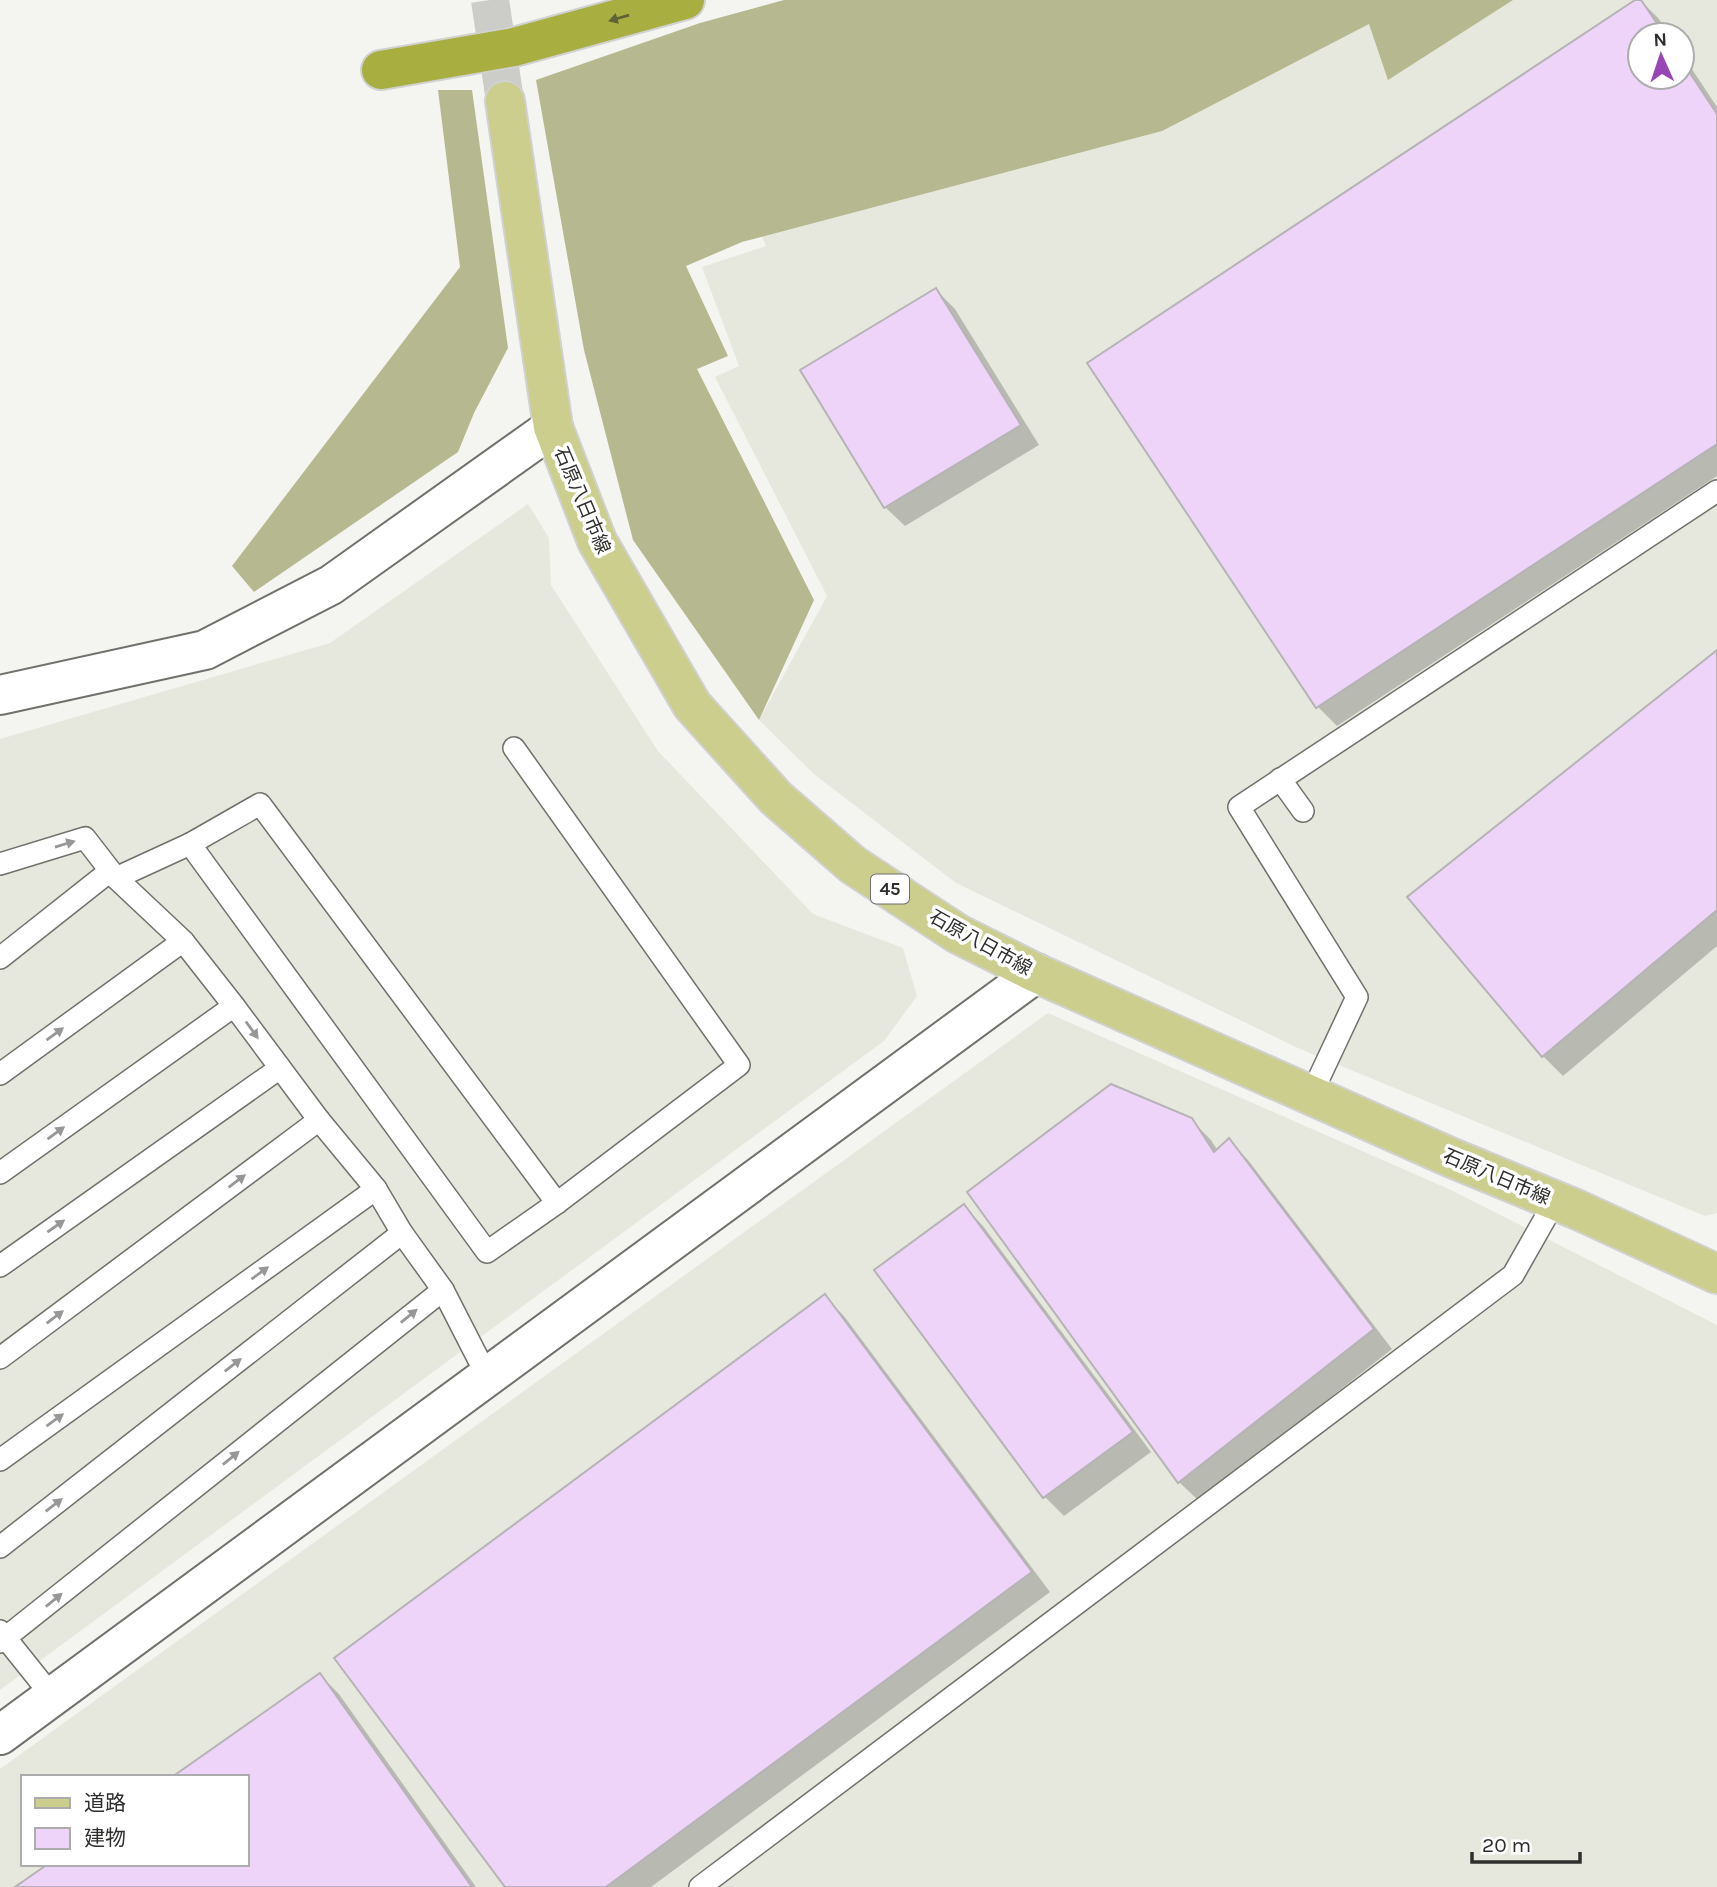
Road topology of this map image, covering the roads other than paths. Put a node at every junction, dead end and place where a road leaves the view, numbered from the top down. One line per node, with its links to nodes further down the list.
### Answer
1 (685, 0): 2 (highway, one-way to 2)
2 (381, 71)
3 (505, 101): 4 (main road, 石原八日市線 / 45)
4 (553, 427): 6 (street); 15 (main road, 石原八日市線 / 45)
5 (1717, 491): 8 (lane)
6 (0, 695)
7 (514, 748): 24 (lane)
8 (1280, 779): 9 (lane); 19 (lane)
9 (1303, 811)
10 (190, 844): 12 (lane); 24 (lane); 24 (lane)
11 (0, 864): 12 (lane, one-way to 12)
12 (113, 874): 13 (lane); 14 (lane)
13 (183, 942): 16 (lane); 18 (lane, one-way to 13)
14 (0, 958)
15 (1036, 973): 19 (main road, 石原八日市線 / 45); 30 (street)
16 (234, 1006): 17 (lane, one-way to 17); 21 (lane, one-way to 16)
17 (279, 1068): 20 (lane); 26 (lane, one-way to 17)
18 (0, 1074)
19 (1311, 1095): 23 (main road, 石原八日市線 / 45)
20 (319, 1120): 22 (lane); 29 (lane, one-way to 20)
21 (0, 1173)
22 (376, 1189): 25 (lane); 31 (lane, one-way to 22)
23 (1555, 1200): 27 (main road, 石原八日市線 / 45); 36 (lane)
24 (557, 1203)
25 (402, 1233): 28 (lane); 32 (lane, one-way to 25)
26 (0, 1266)
27 (1717, 1274)
28 (443, 1290): 30 (lane); 33 (lane, one-way to 28)
29 (0, 1357)
30 (487, 1376): 34 (street)
31 (0, 1460)
32 (0, 1547)
33 (2, 1637): 34 (lane)
34 (52, 1696): 35 (street)
35 (0, 1735)
36 (699, 1887)

